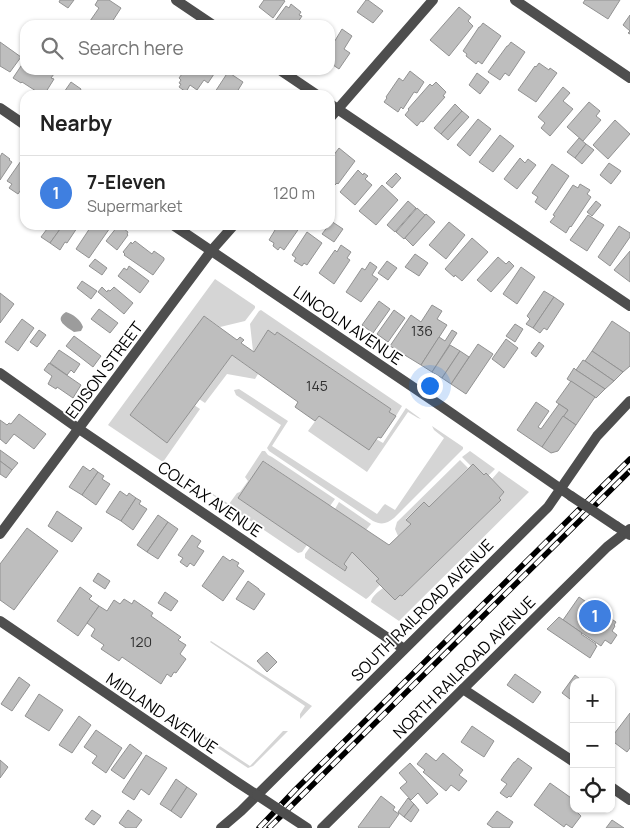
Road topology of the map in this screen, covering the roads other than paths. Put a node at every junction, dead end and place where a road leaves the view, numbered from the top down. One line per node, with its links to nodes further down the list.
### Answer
1 (176, 0): 4 (street)
2 (433, 0): 8 (street)
3 (515, 0): 6 (street)
4 (206, 20)
5 (287, 75): 7 (street)
6 (630, 78)
7 (310, 90)
8 (335, 105)
9 (335, 107): 15 (street)
10 (0, 108): 11 (street)
11 (20, 122)
12 (180, 230): 14 (street, LINCOLN AVENUE)
13 (230, 230): 14 (street, EDISON STREET)
14 (211, 251): 18 (street, EDISON STREET); 19 (street, LINCOLN AVENUE)
15 (630, 306)
16 (0, 373): 18 (street, COLFAX AVENUE)
17 (630, 402): 19 (street, SOUTH RAILROAD AVENUE)
18 (79, 429): 21 (street, EDISON STREET); 23 (street, COLFAX AVENUE)
19 (561, 489): 20 (street, LINCOLN AVENUE, bridge); 23 (street, SOUTH RAILROAD AVENUE)
20 (629, 532): 24 (street, NORTH RAILROAD AVENUE)
21 (0, 534)
22 (0, 622): 27 (street, MIDLAND AVENUE)
23 (404, 649): 27 (street, SOUTH RAILROAD AVENUE)
24 (463, 689): 25 (street); 31 (street, NORTH RAILROAD AVENUE)
25 (570, 759)
26 (615, 790): 28 (street)
27 (257, 795): 29 (street, SOUTH RAILROAD AVENUE); 30 (street, MIDLAND AVENUE, bridge)
28 (630, 800)
29 (221, 828)
30 (307, 828)
31 (322, 828)

